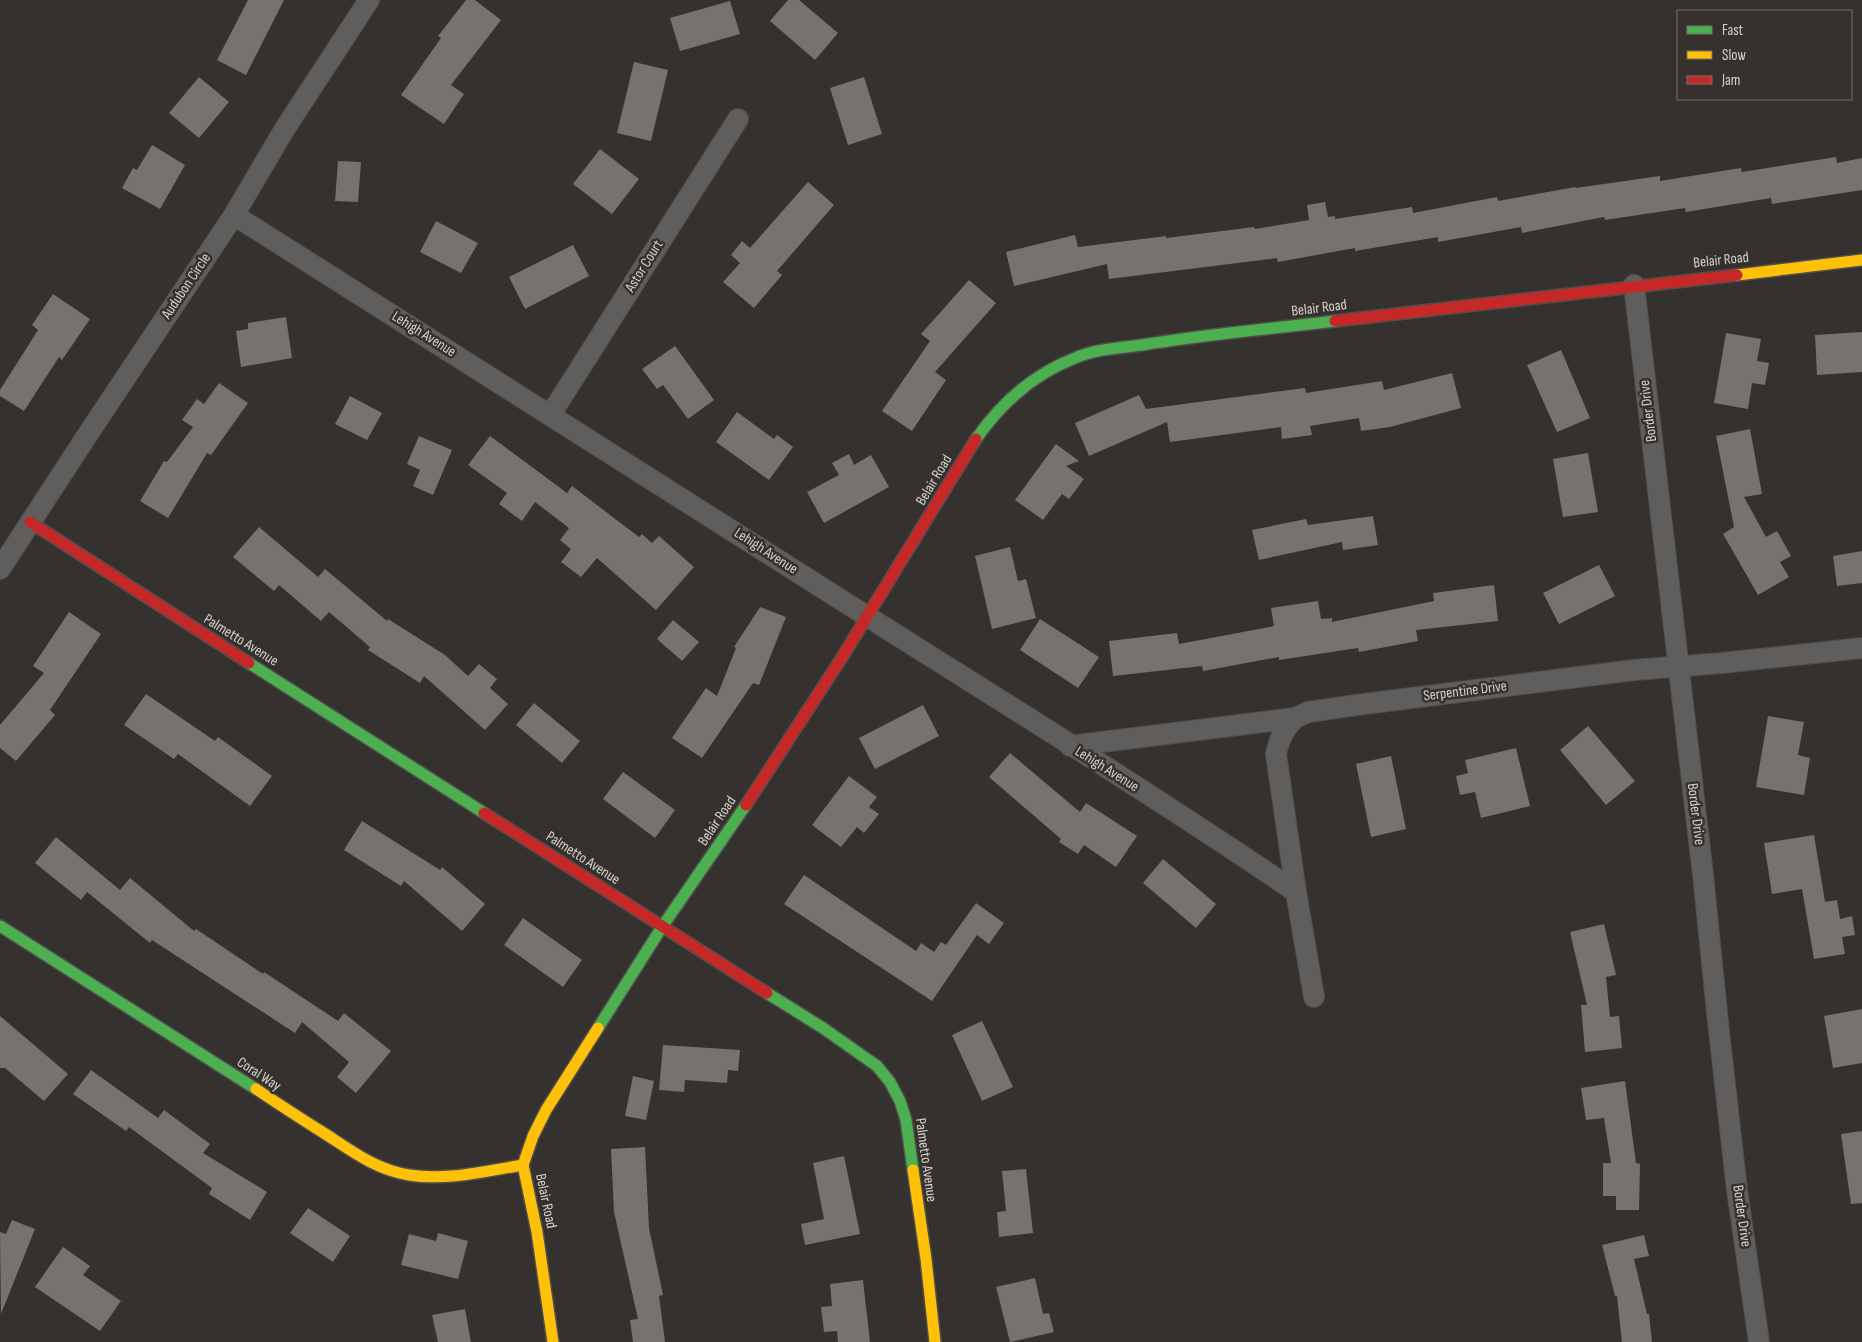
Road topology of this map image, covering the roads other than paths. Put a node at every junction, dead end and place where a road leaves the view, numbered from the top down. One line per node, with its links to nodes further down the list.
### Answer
1 (369, 0): 3 (street, Audubon Circle)
2 (738, 119): 6 (street, Astor Court)
3 (234, 215): 6 (street, Lehigh Avenue); 7 (street, Audubon Circle)
4 (1862, 260): 5 (street, Belair Road)
5 (1634, 285): 9 (street, Belair Road); 11 (street, Border Drive)
6 (551, 414): 9 (street, Lehigh Avenue)
7 (30, 522): 8 (street, Audubon Circle); 16 (street, Palmetto Avenue)
8 (0, 569)
9 (867, 616): 13 (street, Lehigh Avenue); 16 (street, Belair Road)
10 (1862, 648): 11 (street, Serpentine Drive)
11 (1677, 667): 12 (street, Serpentine Drive); 21 (street, Border Drive)
12 (1295, 718): 13 (street, Serpentine Drive); 14 (street)
13 (1070, 746): 14 (street, Lehigh Avenue)
14 (1296, 892): 17 (street)
15 (0, 926): 18 (street, Coral Way)
16 (662, 927): 18 (street, Belair Road); 20 (street, Palmetto Avenue)
17 (1314, 998)
18 (523, 1164): 19 (street, Belair Road)
19 (553, 1342)
20 (935, 1342)
21 (1759, 1342)

